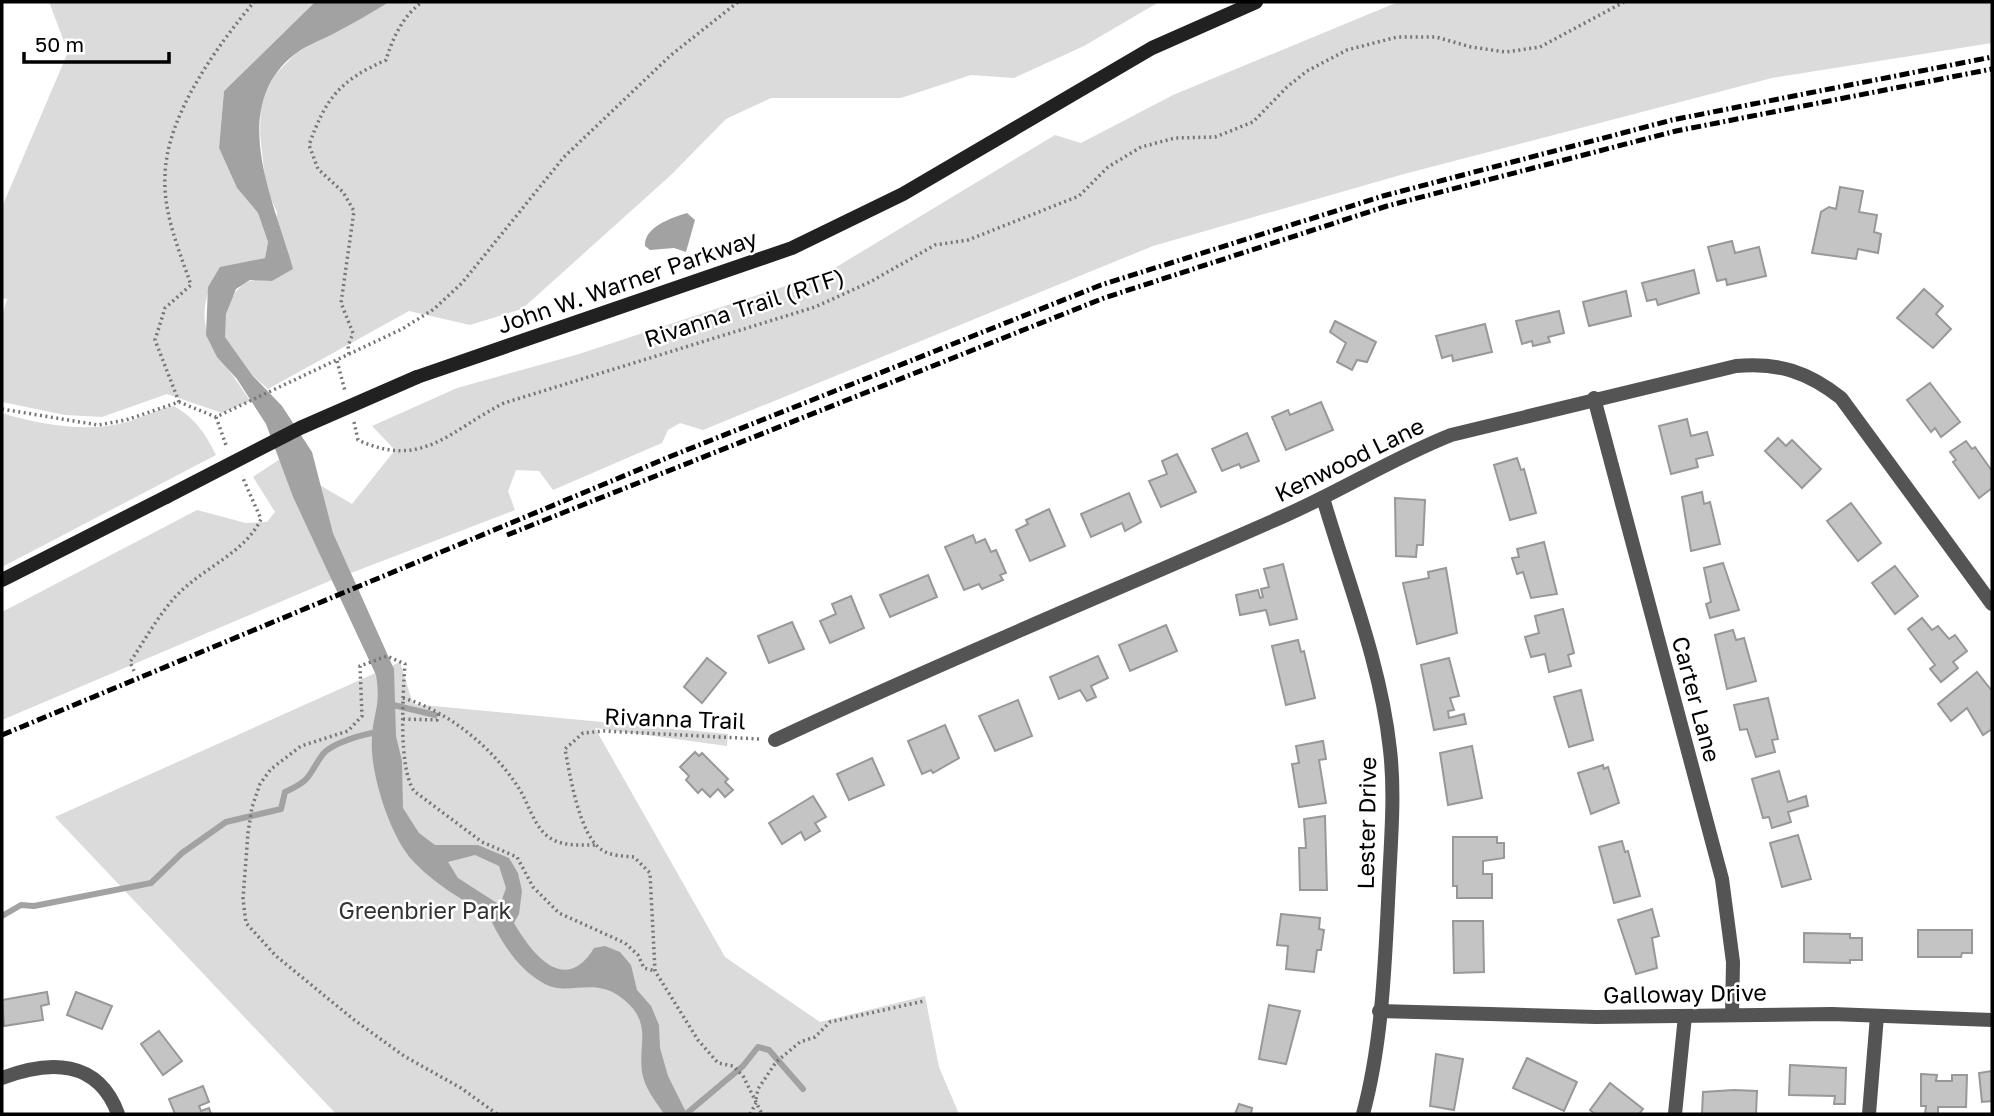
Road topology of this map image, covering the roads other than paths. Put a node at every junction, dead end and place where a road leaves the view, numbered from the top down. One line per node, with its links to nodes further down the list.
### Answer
1 (1256, 2): 4 (main road, John W. Warner Parkway, bridge)
2 (1594, 398): 3 (street, Kenwood Lane); 5 (street, Kenwood Lane); 8 (street, Carter Lane)
3 (1323, 498): 6 (street, Kenwood Lane); 7 (street, Lester Drive)
4 (2, 580)
5 (1992, 604)
6 (775, 740)
7 (1379, 1011): 9 (street, Galloway Drive); 14 (street, Lester Drive)
8 (1732, 1015): 9 (street, Galloway Drive); 10 (street, Galloway Drive)
9 (1685, 1016): 15 (street)
10 (1877, 1016): 11 (street, Galloway Drive); 16 (street)
11 (1992, 1020)
12 (2, 1078): 13 (street)
13 (118, 1114)
14 (1363, 1114)
15 (1675, 1114)
16 (1869, 1114)

